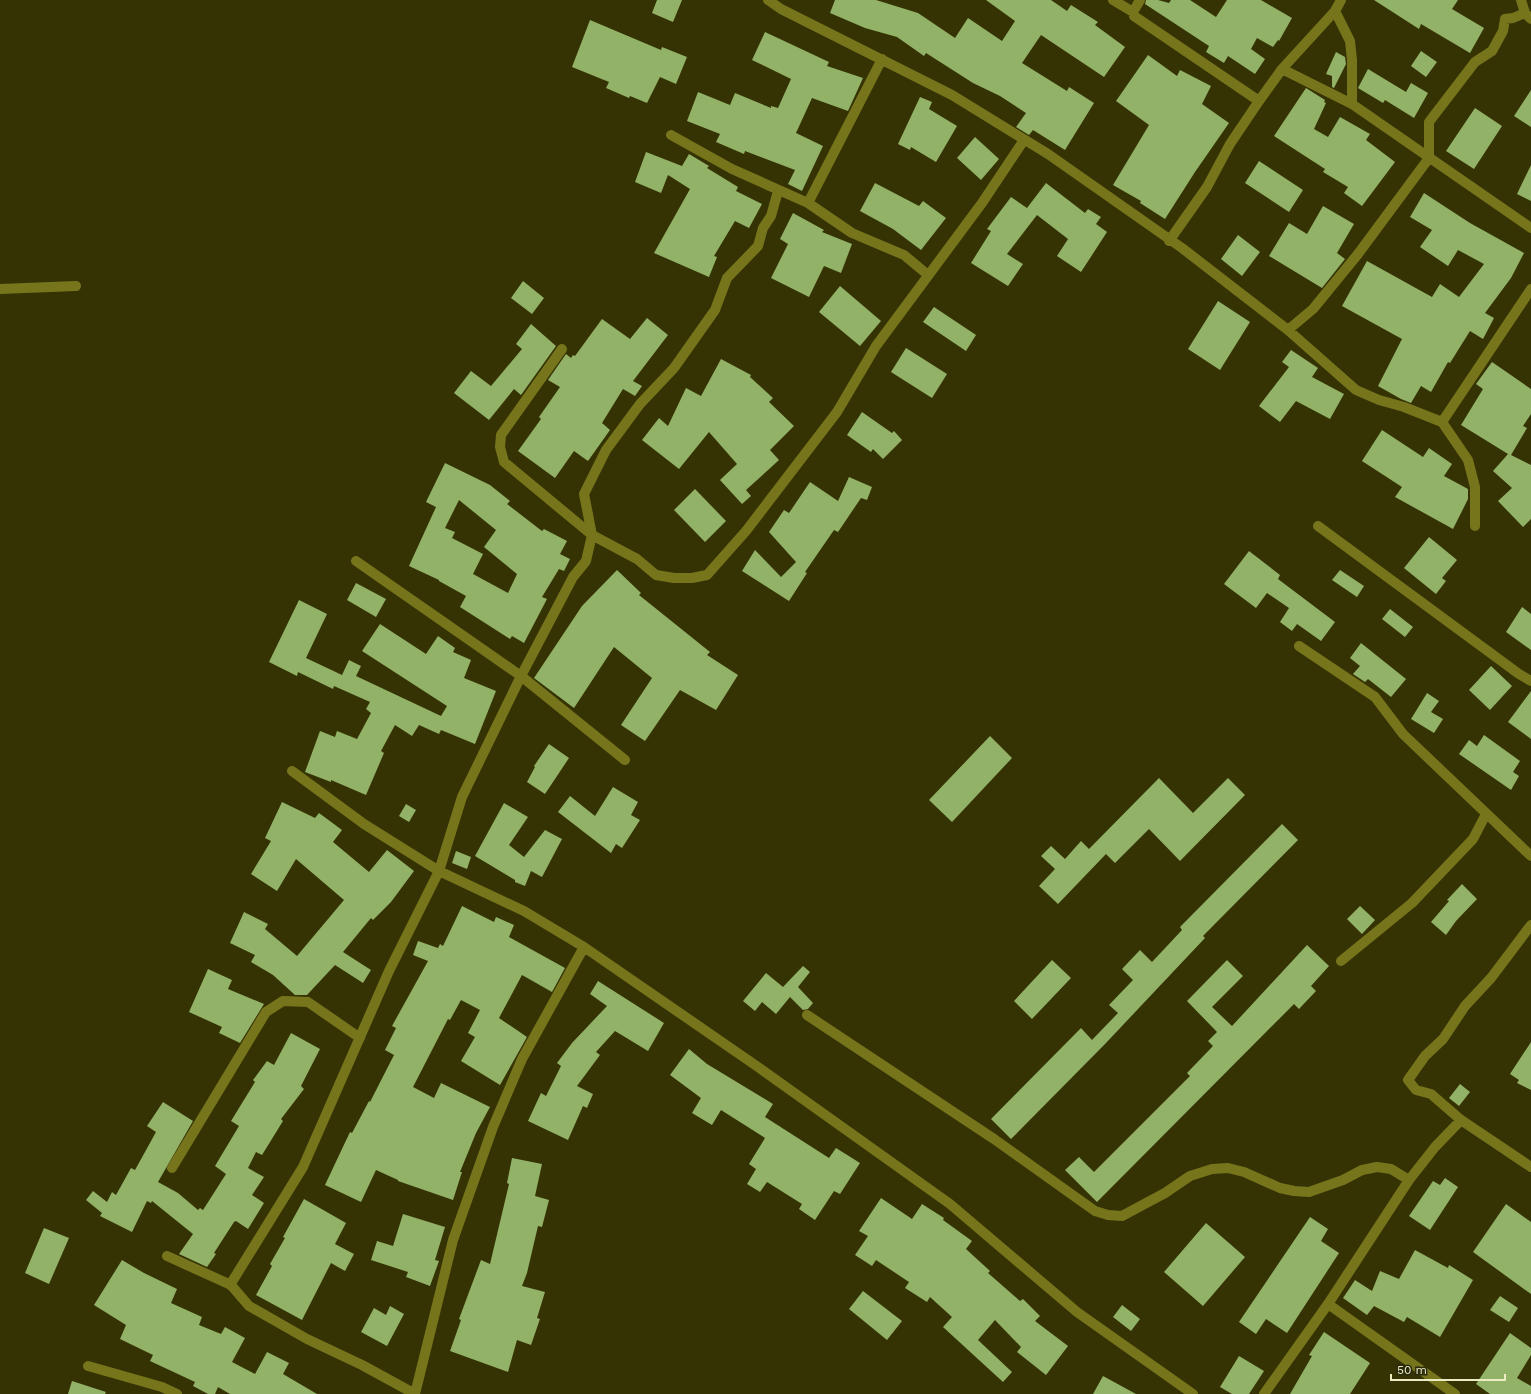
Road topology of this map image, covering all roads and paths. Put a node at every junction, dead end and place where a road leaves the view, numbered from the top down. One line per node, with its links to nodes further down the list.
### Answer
1 (768, 0): 9 (street)
2 (1113, 0): 7 (street)
3 (1140, 0): 7 (street)
4 (1341, 0): 6 (street)
5 (1521, 0): 8 (street)
6 (1335, 11): 10 (street); 12 (street)
7 (1133, 12): 11 (street)
8 (1528, 16): 15 (street)
9 (882, 59): 14 (street); 17 (street)
10 (1282, 69): 11 (street); 12 (street)
11 (1259, 101): 19 (street)
12 (1352, 104): 15 (street)
13 (670, 135): 16 (street)
14 (1024, 140): 19 (street); 20 (street)
15 (1430, 158): 18 (street); 24 (street)
16 (778, 191): 17 (street); 29 (street)
17 (808, 203): 20 (street)
18 (1531, 228)
19 (1169, 241): 24 (street)
20 (928, 275): 29 (street)
21 (76, 286): 22 (street)
22 (0, 289)
23 (1531, 289): 26 (street)
24 (1288, 330): 26 (street)
25 (562, 349): 29 (street)
26 (1442, 422): 28 (street)
27 (1318, 526): 33 (street)
28 (1475, 526)
29 (592, 535): 32 (street)
30 (356, 561): 32 (street)
31 (1299, 646): 36 (street)
32 (521, 676): 34 (street); 38 (street)
33 (1531, 681)
34 (625, 760)
35 (292, 771): 38 (street)
36 (1486, 814): 37 (street); 41 (street)
37 (1531, 856)
38 (439, 871): 40 (street); 43 (street)
39 (1531, 925): 44 (street)
40 (584, 947): 53 (street); 54 (street)
41 (1340, 961)
42 (807, 1015): 47 (street)
43 (360, 1038): 46 (street); 49 (street)
44 (1461, 1120): 45 (street); 47 (street)
45 (1531, 1166)
46 (172, 1168)
47 (1409, 1180): 50 (street)
48 (167, 1256): 49 (street)
49 (230, 1285): 53 (street)
50 (1328, 1304): 55 (street); 56 (street)
51 (88, 1366): 52 (street)
52 (177, 1394)
53 (415, 1394)
54 (1193, 1394)
55 (1264, 1394)
56 (1455, 1394)

